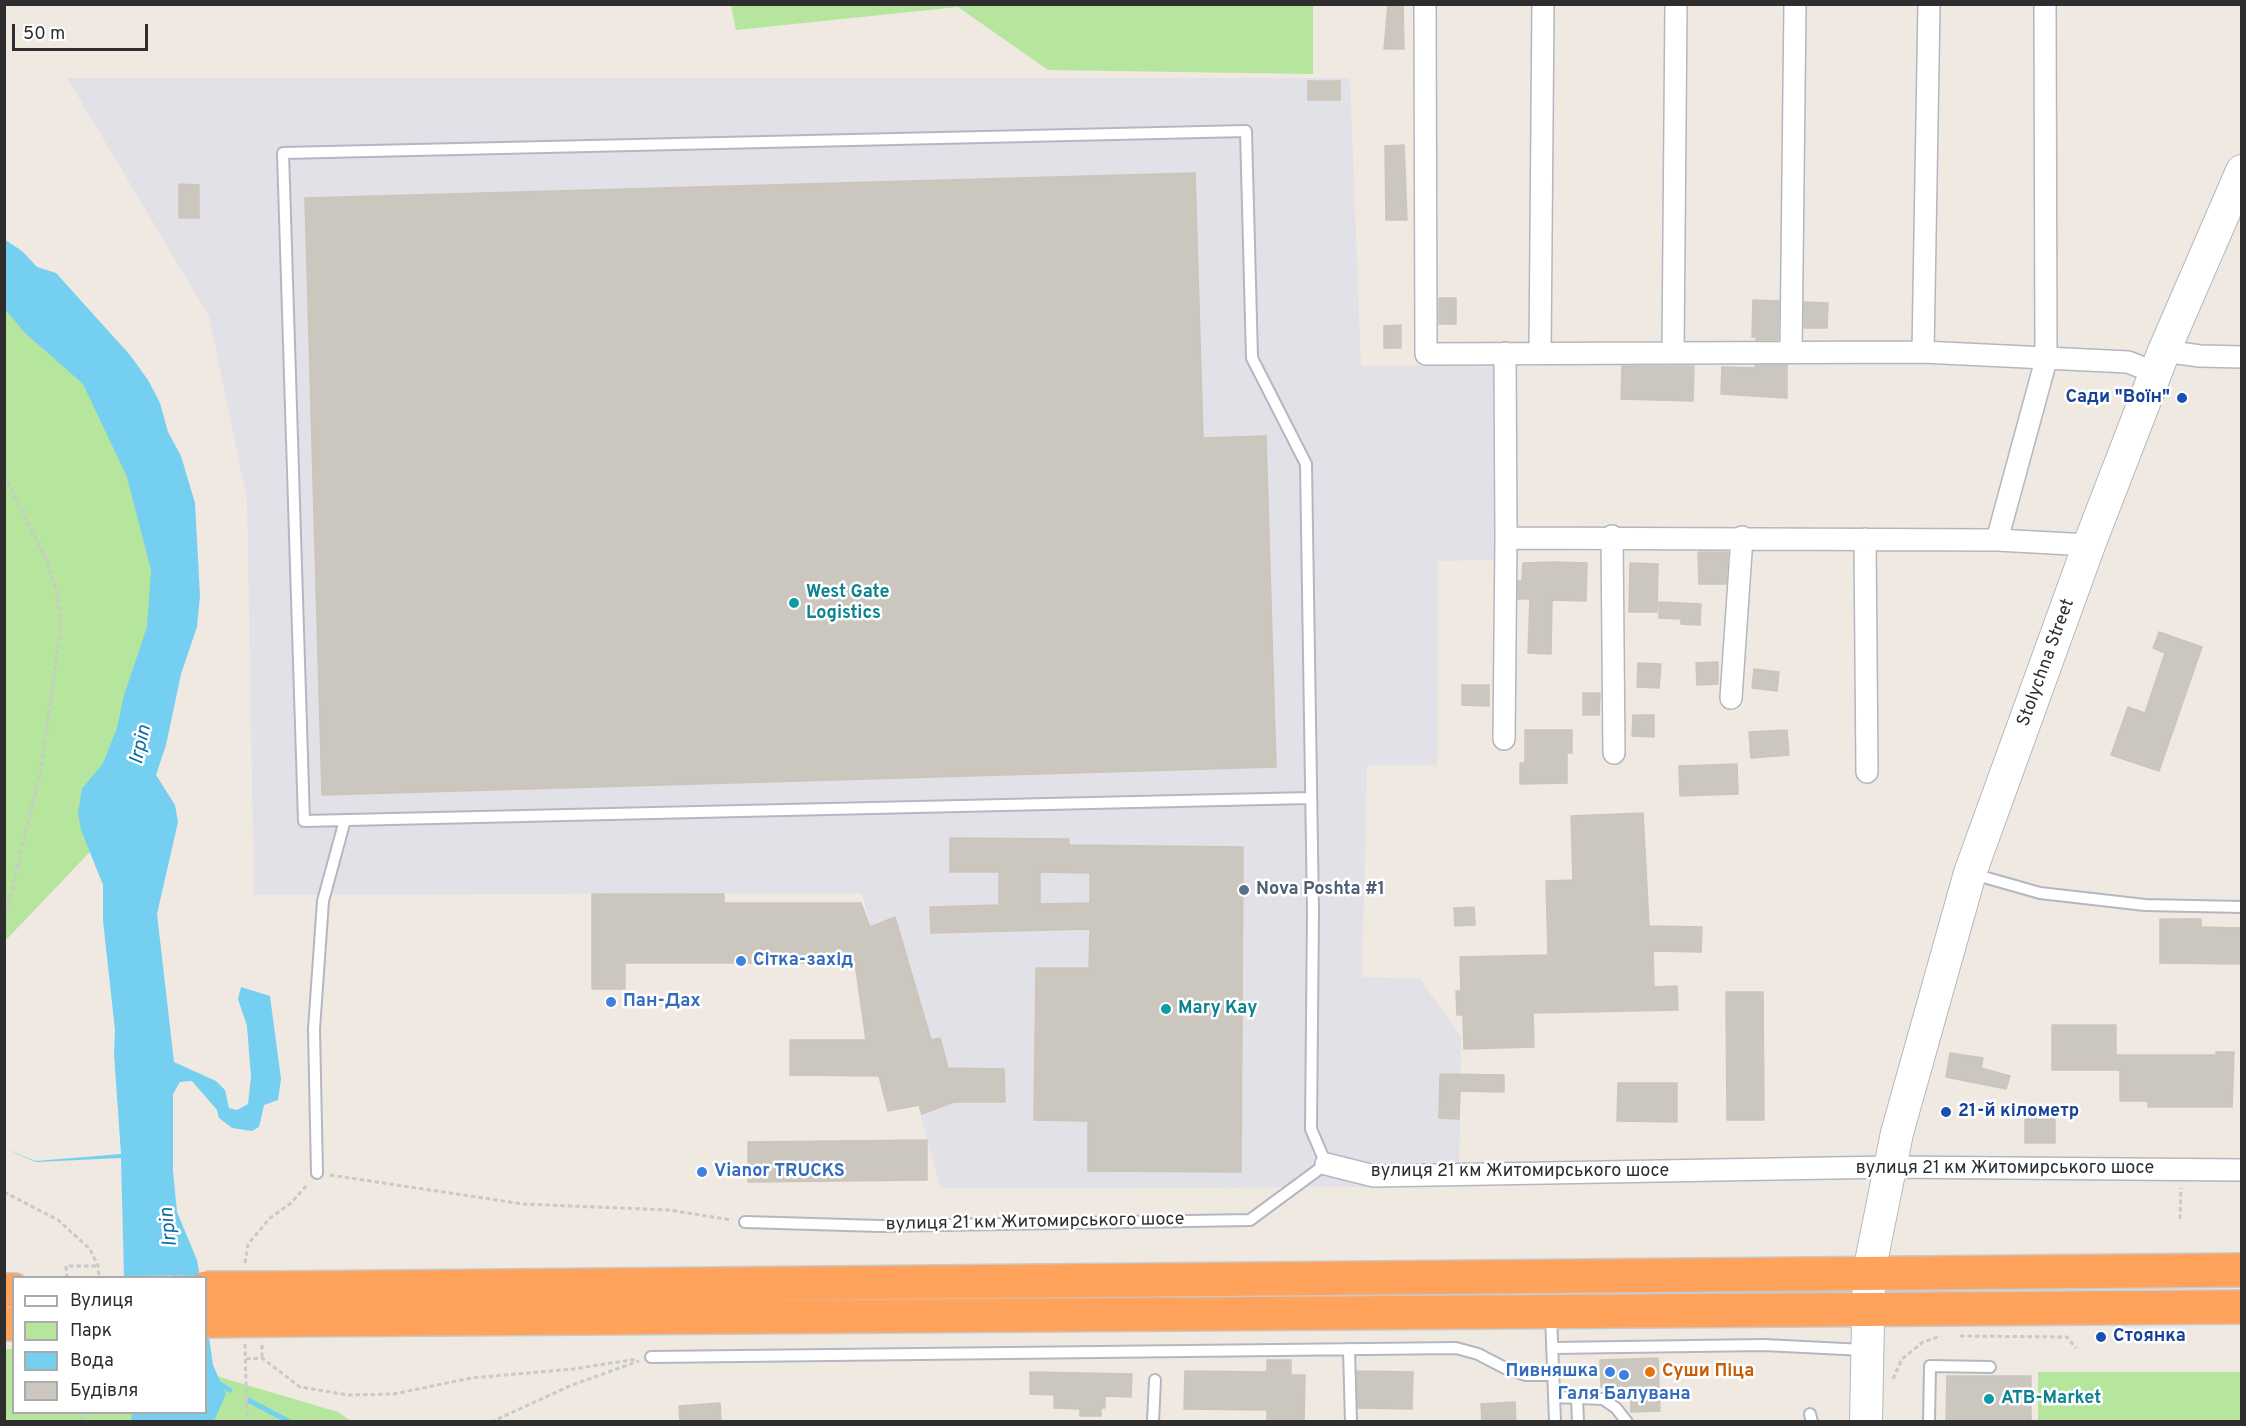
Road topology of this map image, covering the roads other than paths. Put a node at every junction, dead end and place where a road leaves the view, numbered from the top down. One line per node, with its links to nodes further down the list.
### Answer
1 (1425, 4): 10 (street)
2 (1543, 4): 11 (street)
3 (1676, 4): 12 (street)
4 (1795, 4): 8 (street)
5 (1929, 4): 9 (street)
6 (2045, 4): 14 (street)
7 (2241, 171): 15 (main road, Stolychna Street)
8 (1791, 352): 9 (street); 12 (street)
9 (1923, 352): 14 (street)
10 (1505, 353): 11 (street); 18 (street)
11 (1540, 353): 12 (street)
12 (1673, 353)
13 (2241, 357): 15 (street)
14 (2046, 360): 15 (street); 20 (street)
15 (2160, 362): 21 (main road, Stolychna Street)
16 (1612, 536): 17 (street); 18 (street); 24 (street)
17 (1742, 537): 19 (street); 22 (street)
18 (1506, 538): 23 (street)
19 (1865, 539): 20 (street); 25 (street)
20 (1997, 540): 21 (street)
21 (2089, 545): 28 (main road, Stolychna Street)
22 (1731, 698)
23 (1504, 739)
24 (1614, 753)
25 (1867, 772)
26 (1310, 798): 27 (lane); 27 (lane); 30 (lane)
27 (345, 820): 33 (lane)
28 (1970, 873): 29 (lane); 31 (main road, Stolychna Street)
29 (2241, 907)
30 (1326, 1164): 31 (street, вулиця 21 км Житомирського шосе); 34 (lane, вулиця 21 км Житомирського шосе)
31 (1889, 1167): 32 (street, вулиця 21 км Житомирського шосе); 36 (main road, Stolychna Street)
32 (2241, 1170)
33 (317, 1173)
34 (745, 1222)
35 (2241, 1270): 36 (highway)
36 (1869, 1272): 37 (highway, bridge); 39 (main road, Stolychna Street)
37 (207, 1288)
38 (2241, 1307): 39 (highway)
39 (1868, 1312): 40 (highway); 44 (main road, Stolychna Street)
40 (1551, 1313): 41 (highway, bridge); 42 (lane)
41 (207, 1321)
42 (1552, 1348): 44 (lane); 47 (lane)
43 (1349, 1349): 45 (lane); 47 (lane); 53 (lane)
44 (1867, 1350): 51 (main road, Stolychna Street)
45 (651, 1357)
46 (1990, 1367): 57 (lane)
47 (1553, 1375): 49 (lane)
48 (1155, 1380): 52 (lane)
49 (1554, 1397): 50 (lane); 54 (lane)
50 (1577, 1399): 55 (lane); 56 (lane)
51 (1866, 1407)
52 (1153, 1422)
53 (1351, 1422)
54 (1556, 1422)
55 (1578, 1422)
56 (1627, 1422)
57 (1929, 1422)

